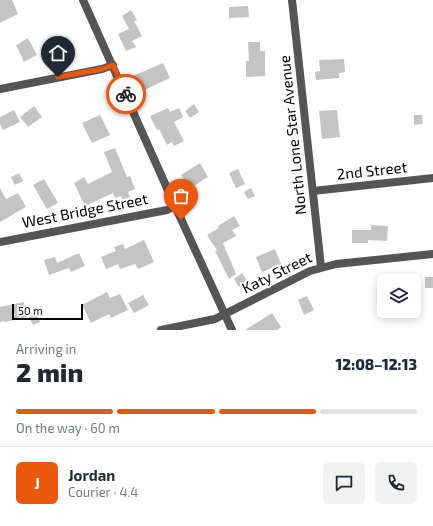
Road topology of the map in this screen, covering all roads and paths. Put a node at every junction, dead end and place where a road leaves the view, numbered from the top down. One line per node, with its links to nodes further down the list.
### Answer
1 (83, 0): 3 (street)
2 (292, 0): 6 (street, North Lone Star Avenue)
3 (113, 65): 4 (street); 7 (street)
4 (0, 89)
5 (433, 178): 6 (street, 2nd Street)
6 (313, 191): 10 (street, North Lone Star Avenue)
7 (175, 206): 8 (street, West Bridge Street); 11 (street)
8 (0, 242)
9 (433, 254): 10 (street, Katy Street)
10 (322, 267): 11 (street, Katy Street)
11 (225, 315): 12 (street, Katy Street); 13 (street)
12 (161, 330)
13 (232, 330)

